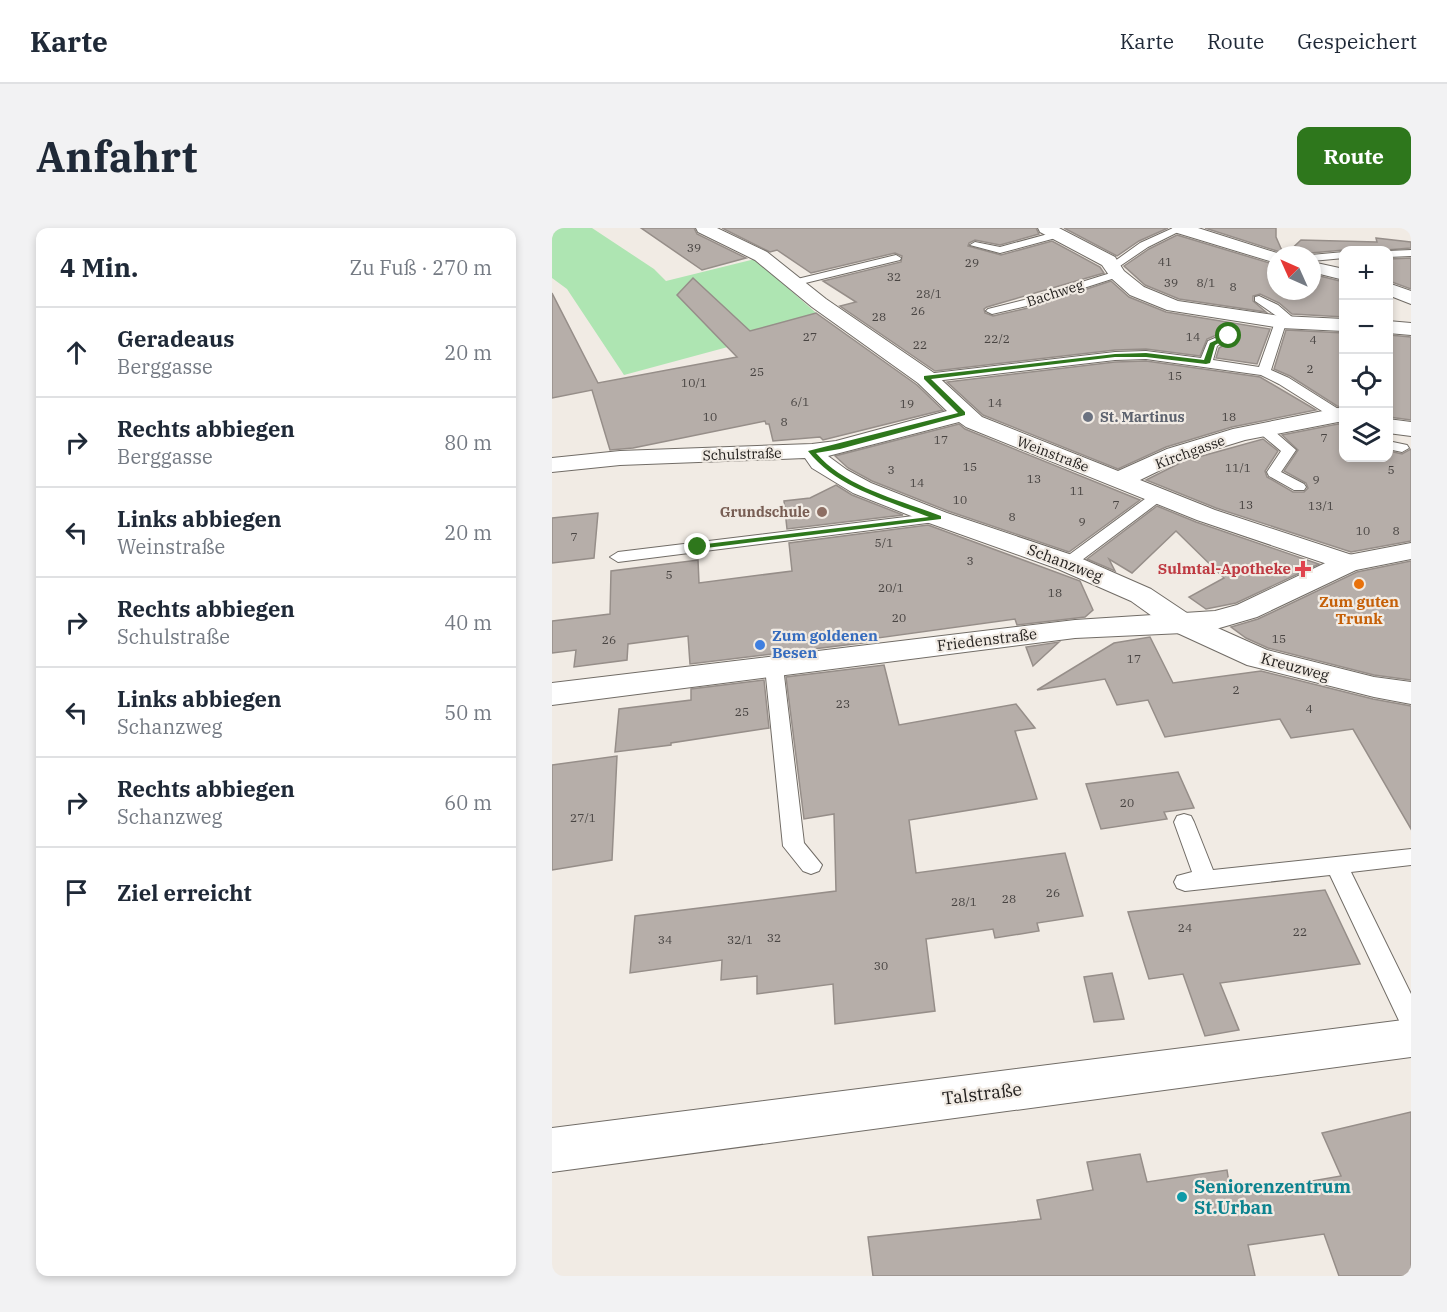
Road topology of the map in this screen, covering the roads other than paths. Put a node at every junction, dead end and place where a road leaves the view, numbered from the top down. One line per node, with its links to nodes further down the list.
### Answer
1 (704, 228): 15 (street, Weinstraße)
2 (1181, 228): 4 (street); 13 (lane, Bachweg)
3 (1052, 231): 5 (lane); 13 (street)
4 (1205, 231): 8 (street)
5 (975, 245)
6 (1411, 253): 7 (lane)
7 (1393, 254)
8 (1267, 255)
9 (1339, 255): 10 (lane)
10 (1321, 257)
11 (896, 258): 15 (lane)
12 (1321, 269): 14 (street)
13 (1115, 270): 19 (lane, Bachweg); 20 (street)
14 (1339, 274)
15 (793, 283): 27 (street, Weinstraße)
16 (1393, 290): 17 (street)
17 (1411, 298)
18 (1259, 299): 20 (lane)
19 (992, 311)
20 (1287, 323): 21 (street); 26 (lane)
21 (1339, 325)
22 (1393, 327): 23 (street)
23 (1411, 329)
24 (1229, 336): 25 (lane)
25 (1206, 363): 26 (lane); 27 (lane)
26 (1264, 372): 29 (lane)
27 (926, 378): 28 (street, Weinstraße)
28 (963, 414): 32 (street, Schulstraße); 34 (street, Weinstraße)
29 (1339, 414)
30 (1339, 415): 31 (street, Kirchgasse)
31 (1262, 428): 34 (street, Kirchgasse); 35 (lane)
32 (812, 451): 33 (street, Schulstraße); 37 (street, Schanzweg)
33 (552, 465)
34 (1119, 480): 36 (street, Weinstraße)
35 (1299, 487)
36 (1158, 496): 40 (lane); 41 (street, Weinstraße)
37 (938, 518): 39 (lane, Schanzweg); 40 (street, Schanzweg)
38 (1411, 551): 41 (street, Friedenstraße)
39 (618, 557)
40 (1068, 563): 42 (street, Schanzweg)
41 (1348, 563): 42 (street, Friedenstraße)
42 (1183, 624): 43 (street, Friedenstraße); 44 (street, Kreuzweg)
43 (774, 667): 45 (street, Friedenstraße); 48 (lane)
44 (1411, 693)
45 (552, 694)
46 (1184, 822): 49 (lane)
47 (1411, 857): 49 (lane)
48 (811, 865)
49 (1337, 866): 50 (lane)
50 (1411, 1019)
51 (1411, 1038): 52 (street, Talstraße)
52 (552, 1150)

